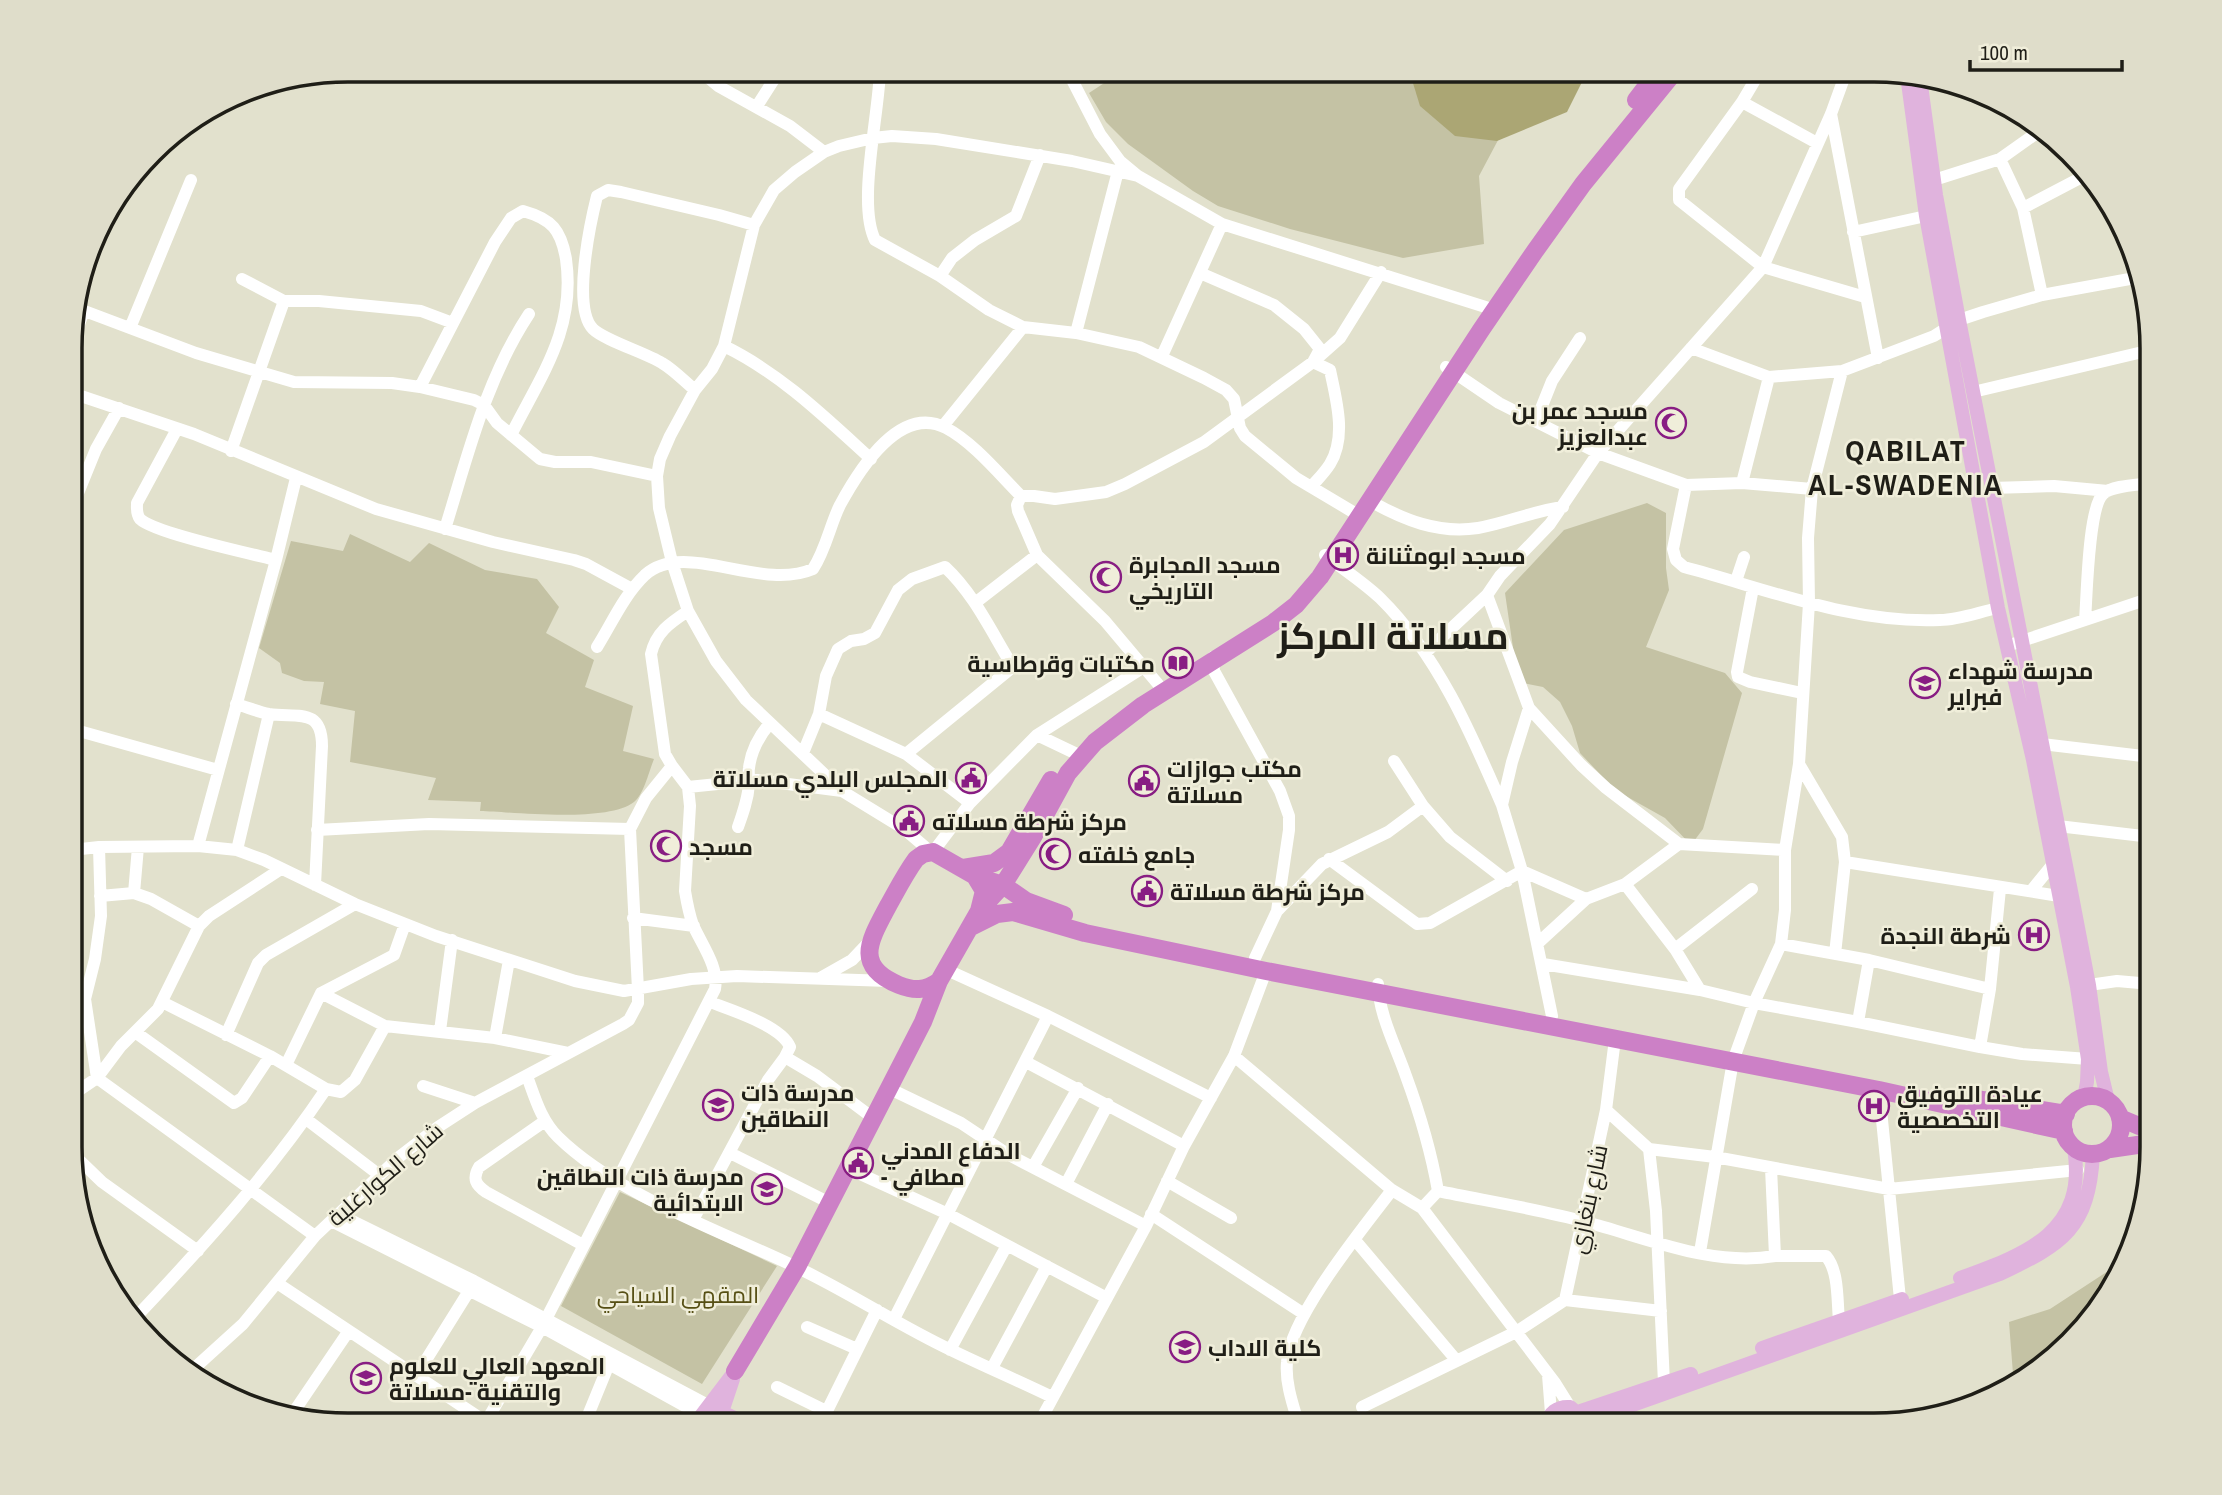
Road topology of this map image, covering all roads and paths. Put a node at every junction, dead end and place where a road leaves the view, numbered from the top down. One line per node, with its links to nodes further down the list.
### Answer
1 (713, 82): 12 (street)
2 (772, 82): 12 (street)
3 (879, 82): 15 (street)
4 (1073, 82): 21 (street)
5 (1650, 82): 39 (highway)
6 (1666, 82): 39 (highway)
7 (1754, 82): 11 (street)
8 (1843, 82): 13 (street)
9 (1912, 85): 26 (main road)
10 (1913, 86): 24 (main road)
11 (1741, 102): 16 (street); 30 (street)
12 (757, 106): 17 (street)
13 (1831, 114): 16 (street); 29 (street)
14 (2033, 135): 19 (street)
15 (873, 138): 17 (street); 18 (street); 33 (street)
16 (1817, 144): 30 (street)
17 (824, 152): 28 (street)
18 (1040, 155): 20 (street); 33 (street)
19 (2000, 159): 24 (street); 25 (street)
20 (1118, 171): 21 (street); 46 (street)
21 (1138, 176): 27 (street)
22 (2079, 179): 25 (street)
23 (191, 180): 45 (street)
24 (1934, 180): 43 (main road)
25 (2023, 208): 36 (street)
26 (1926, 216): 29 (street); 43 (main road)
27 (1222, 224): 31 (street); 32 (street)
28 (754, 225): 48 (street); 59 (street)
29 (1853, 232): 37 (street)
30 (1763, 267): 37 (street); 49 (street)
31 (1381, 272): 39 (street); 53 (street)
32 (1200, 273): 51 (street); 53 (street)
33 (940, 276): 44 (street)
34 (242, 279): 38 (street)
35 (2131, 279): 36 (street)
36 (2042, 295): 43 (street)
37 (1865, 297): 52 (street)
38 (284, 300): 42 (street); 56 (street)
39 (1489, 308): 54 (highway)
40 (85, 311): 45 (street)
41 (529, 314): 62 (street)
42 (453, 323): 58 (street); 68 (street)
43 (1953, 323): 52 (street); 60 (main road); 99 (main road)
44 (1023, 327): 46 (street); 66 (street)
45 (130, 328): 56 (street)
46 (1076, 333): 51 (street)
47 (1580, 338): 65 (street)
48 (724, 346): 59 (street); 71 (street)
49 (1691, 348): 57 (street); 70 (street)
50 (2140, 353): 60 (street)
51 (1162, 356): 64 (street)
52 (1878, 358): 55 (street)
53 (1313, 362): 64 (street); 78 (street)
54 (1451, 370): 65 (street); 83 (highway); 85 (highway)
55 (1842, 371): 57 (street); 80 (street)
56 (258, 372): 58 (street); 69 (street)
57 (1769, 377): 75 (street)
58 (420, 387): 62 (street)
59 (695, 390): 72 (street)
60 (1973, 392): 79 (main road)
61 (82, 396): 63 (street)
62 (484, 405): 68 (street); 86 (street)
63 (120, 408): 67 (street); 74 (street)
64 (1238, 419): 78 (street); 82 (street)
65 (1535, 421): 70 (street)
66 (943, 426): 71 (street); 82 (street)
67 (177, 429): 69 (street); 90 (street)
68 (511, 435): 72 (street)
69 (231, 451): 73 (street)
70 (1598, 453): 76 (street); 84 (street)
71 (871, 459): 91 (street)
72 (657, 476): 91 (street)
73 (296, 478): 86 (street); 90 (street)
74 (82, 483)
75 (1742, 483): 76 (street); 80 (street)
76 (1686, 485): 92 (street)
77 (2140, 485): 81 (street)
78 (1312, 486): 85 (street)
79 (1991, 488): 81 (street); 102 (main road)
80 (1812, 489): 98 (street)
81 (2108, 491): 101 (street)
82 (1021, 496): 87 (street)
83 (1370, 501): 84 (street); 89 (highway)
84 (1563, 507): 95 (street)
85 (1353, 512): 89 (highway)
86 (445, 529): 94 (street)
87 (1037, 555): 97 (street); 107 (street)
88 (1744, 556): 92 (street)
89 (1329, 558): 105 (street); 106 (highway)
90 (276, 560): 110 (street)
91 (672, 562): 94 (street); 100 (street)
92 (1736, 581): 93 (street)
93 (1753, 588): 98 (street); 109 (street)
94 (632, 589): 104 (street)
95 (1487, 595): 105 (street); 111 (street)
96 (2140, 602): 101 (street)
97 (975, 603): 113 (street); 119 (street)
98 (1809, 603): 99 (street); 109 (street)
99 (1998, 608): 103 (main road)
100 (688, 611): 114 (street); 124 (street)
101 (2085, 620): 102 (street)
102 (2022, 642): 103 (street); 117 (main road)
103 (2007, 646): 147 (main road)
104 (597, 648)
105 (1425, 653): 130 (street)
106 (1213, 656): 108 (highway); 120 (highway); 164 (street)
107 (1144, 667): 108 (street); 116 (street)
108 (1158, 684): 120 (highway)
109 (1802, 693): 123 (street)
110 (236, 705): 112 (street); 125 (street)
111 (1530, 708): 130 (street); 137 (street)
112 (269, 714): 135 (street); 142 (street)
113 (819, 714): 118 (street); 119 (street)
114 (770, 723): 118 (street); 126 (street)
115 (82, 732): 125 (street)
116 (1037, 735): 120 (street); 129 (street)
117 (2042, 744): 121 (street); 132 (main road)
118 (803, 754): 128 (street)
119 (906, 754): 129 (street)
120 (1076, 754): 150 (highway); 154 (highway)
121 (2140, 756)
122 (1394, 761): 131 (street)
123 (1799, 764): 143 (street); 146 (street)
124 (672, 766): 127 (street); 134 (street)
125 (218, 770): 138 (street)
126 (750, 780): 127 (street); 128 (street); 133 (street)
127 (688, 787): 168 (street)
128 (842, 791): 144 (street)
129 (970, 803): 144 (street)
130 (1502, 805): 149 (street)
131 (1423, 806): 145 (street); 151 (street)
132 (2058, 826): 136 (street); 186 (main road)
133 (738, 827)
134 (630, 829): 135 (street); 165 (street)
135 (317, 830): 153 (street)
136 (2140, 836)
137 (1679, 844): 143 (street); 152 (street)
138 (198, 846): 140 (street); 142 (street)
139 (99, 847): 140 (street); 141 (street); 159 (street)
140 (138, 847): 158 (street)
141 (82, 849)
142 (237, 850): 148 (street)
143 (1785, 850): 173 (street)
144 (932, 852): 150 (highway); 171 (highway)
145 (1329, 859): 151 (street); 164 (street)
146 (1845, 862): 156 (street); 176 (street)
147 (2053, 864): 157 (street); 160 (main road)
148 (281, 869): 153 (street); 167 (street)
149 (1522, 871): 151 (street); 161 (street); 172 (street)
150 (969, 872): 154 (highway); 163 (highway)
151 (1507, 881)
152 (1625, 884): 161 (street); 175 (street)
153 (315, 885): 162 (street)
154 (1003, 885): 163 (highway); 174 (highway)
155 (1752, 889): 175 (street)
156 (2000, 889): 157 (street); 190 (street)
157 (2031, 891): 160 (street)
158 (134, 893): 159 (street); 167 (street)
159 (100, 896): 188 (street)
160 (2059, 896): 214 (main road)
161 (1586, 898): 172 (street)
162 (355, 904): 166 (street); 205 (street)
163 (979, 911): 169 (highway)
164 (1277, 911): 179 (street)
165 (633, 918): 168 (street); 189 (street)
166 (405, 923): 170 (street); 193 (street)
167 (199, 926): 194 (street)
168 (694, 926): 182 (street)
169 (970, 928): 174 (highway); 181 (highway)
170 (452, 940): 177 (street); 203 (street)
171 (870, 941): 183 (street); 184 (highway)
172 (1538, 943): 180 (street)
173 (1781, 944): 176 (street); 196 (street)
174 (1180, 947): 179 (highway)
175 (1675, 950): 192 (street)
176 (1835, 954): 178 (street)
177 (509, 960): 189 (street); 206 (street)
178 (1869, 960): 190 (street); 201 (street)
179 (1261, 964): 187 (highway); 211 (street)
180 (1543, 964): 192 (street); 199 (street)
181 (943, 976): 191 (highway); 198 (street); 200 (highway)
182 (716, 977): 183 (street); 189 (street); 195 (street)
183 (818, 978): 184 (street)
184 (889, 981): 191 (highway)
185 (2140, 983): 186 (street)
186 (2089, 985): 227 (main road)
187 (1378, 988): 199 (highway); 207 (highway); 257 (street)
188 (82, 989)
189 (638, 989): 209 (street, شارع الكوارغلية)
190 (1990, 989): 208 (street)
191 (914, 990): 200 (highway)
192 (1700, 990): 196 (street)
193 (321, 993): 202 (street); 216 (street)
194 (162, 1002): 204 (street); 205 (street)
195 (710, 1002): 212 (street); 251 (street)
196 (1754, 1003): 201 (street); 213 (street)
197 (82, 1012): 218 (street)
198 (1048, 1016): 215 (street); 225 (street)
199 (1552, 1016): 213 (highway)
200 (923, 1022): 220 (highway)
201 (1858, 1022): 208 (street)
202 (386, 1026): 203 (street); 223 (street)
203 (440, 1031): 206 (street)
204 (135, 1032): 210 (street); 218 (street)
205 (226, 1035): 210 (street)
206 (495, 1038): 209 (street)
207 (1615, 1039): 213 (highway); 230 (street, شارع بنغازي)
208 (1980, 1047): 214 (street)
209 (568, 1053): 217 (street, شارع الكوارغلية)
210 (270, 1056): 216 (street)
211 (1234, 1056): 225 (street); 256 (street)
212 (785, 1057): 231 (street); 243 (street)
213 (1734, 1057): 224 (highway); 235 (highway); 244 (street)
214 (2088, 1059): 226 (main road)
215 (1026, 1062): 221 (street); 237 (street)
216 (286, 1065): 223 (street)
217 (527, 1076): 228 (street, شارع الكوارغلية); 234 (street)
218 (97, 1079): 222 (street); 254 (street)
219 (423, 1086): 228 (street)
220 (888, 1088): 231 (highway); 237 (street)
221 (1078, 1088): 229 (street); 246 (street)
222 (82, 1089)
223 (326, 1089): 233 (street)
224 (1879, 1090): 235 (highway); 255 (street)
225 (1211, 1098): 239 (street)
226 (2084, 1098): 227 (highway); 235 (highway)
227 (2108, 1101): 232 (highway)
228 (475, 1103): 250 (street, شارع الكوارغلية)
229 (1108, 1104): 239 (street); 253 (street)
230 (1606, 1110): 241 (street); 265 (street, شارع بنغازي)
231 (873, 1118): 247 (highway)
232 (2120, 1118): 236 (highway); 242 (highway)
233 (306, 1119): 250 (street); 254 (street)
234 (545, 1121): 251 (street); 269 (street)
235 (2065, 1122): 240 (highway)
236 (2140, 1126)
237 (984, 1139): 246 (street); 260 (street)
238 (2140, 1145): 242 (highway)
239 (1184, 1146): 252 (street)
240 (2074, 1148): 242 (highway); 249 (main road)
241 (1648, 1149): 244 (street); 268 (street)
242 (2101, 1151): 276 (main road)
243 (730, 1153): 258 (street); 263 (street)
244 (1715, 1157): 248 (street); 272 (street)
245 (83, 1164): 271 (street)
246 (1033, 1167): 253 (street)
247 (847, 1168): 258 (highway); 260 (street)
248 (1771, 1168): 255 (street); 273 (street)
249 (2078, 1170): 255 (street); 276 (main road)
250 (378, 1174): 261 (street, شارع الكوارغلية)
251 (618, 1181): 263 (street); 269 (street)
252 (1167, 1181): 262 (street); 264 (street)
253 (1066, 1184): 264 (street)
254 (251, 1188): 266 (street); 271 (street)
255 (1889, 1189): 281 (street)
256 (1392, 1190): 259 (street); 267 (street)
257 (1438, 1191): 259 (street); 265 (street)
258 (830, 1203): 275 (highway)
259 (1422, 1208): 291 (street)
260 (948, 1214): 270 (street); 286 (street)
261 (334, 1218): 266 (street, شارع الكوارغلية); 278 (street); 288 (street)
262 (1231, 1218)
263 (693, 1220): 275 (street)
264 (1149, 1220): 279 (street); 285 (street)
265 (1583, 1221): 268 (street); 280 (street, شارع بنغازي)
266 (315, 1236): 277 (street, شارع الكوارغلية)
267 (1355, 1240): 285 (street); 294 (street)
268 (1658, 1242): 272 (street); 283 (street)
269 (583, 1245): 288 (street)
270 (1006, 1247): 274 (street); 293 (street)
271 (198, 1251): 284 (street)
272 (1700, 1252): 273 (street)
273 (1775, 1256): 287 (street)
274 (1047, 1266): 279 (street); 297 (street)
275 (797, 1268): 282 (street); 298 (highway)
276 (1962, 1282): 281 (main road)
277 (277, 1283): 290 (street); 296 (street, شارع الكوارغلية)
278 (469, 1290): 288 (street); 301 (street)
279 (1107, 1298): 304 (street)
280 (1565, 1300): 283 (street); 291 (street)
281 (1900, 1305): 287 (main road); 300 (main road)
282 (877, 1310): 286 (street); 292 (street)
283 (1661, 1311): 302 (street)
284 (140, 1313)
285 (1304, 1314): 316 (street)
286 (894, 1319): 293 (street)
287 (1839, 1320): 300 (main road)
288 (544, 1323): 295 (street); 309 (street); 312 (street)
289 (807, 1326): 292 (street)
290 (348, 1332): 301 (street); 306 (street)
291 (1516, 1332): 294 (street); 299 (street)
292 (857, 1349): 307 (street)
293 (950, 1350): 297 (street)
294 (1457, 1362): 305 (street)
295 (609, 1364): 310 (street); 311 (street)
296 (197, 1366)
297 (992, 1368): 304 (street)
298 (735, 1371): 313 (main road); 314 (main road)
299 (1548, 1375): 317 (street); 320 (street)
300 (1703, 1375): 302 (main road); 322 (main road)
301 (416, 1376): 308 (street)
302 (1664, 1383): 321 (main road)
303 (777, 1387): 307 (street)
304 (1052, 1397): 315 (street)
305 (1362, 1407)
306 (296, 1408)
307 (826, 1411)
308 (469, 1413)
309 (491, 1413)
310 (589, 1413)
311 (697, 1413)
312 (698, 1413)
313 (703, 1413)
314 (721, 1413)
315 (1044, 1413)
316 (1296, 1413)
317 (1545, 1413)
318 (1553, 1413): 319 (main road)
319 (1571, 1413)
320 (1578, 1413)
321 (1591, 1413)
322 (1604, 1413)

